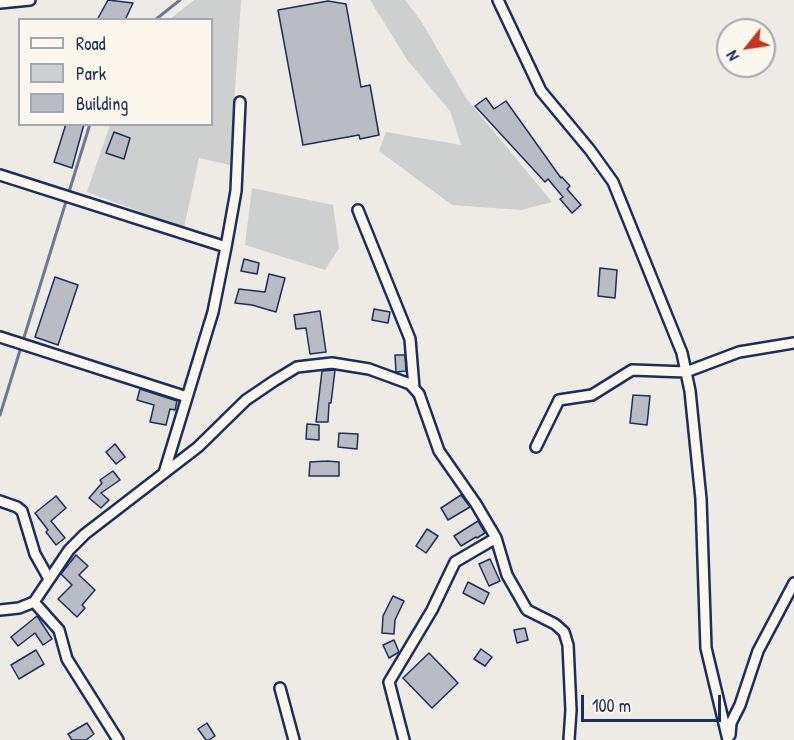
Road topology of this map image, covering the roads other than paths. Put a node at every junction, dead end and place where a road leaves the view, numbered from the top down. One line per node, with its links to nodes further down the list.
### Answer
1 (30, 0): 3 (street)
2 (498, 0): 10 (street)
3 (0, 3)
4 (240, 102): 7 (street)
5 (0, 175): 7 (street)
6 (358, 210): 11 (street)
7 (226, 248): 12 (street)
8 (0, 337): 12 (street)
9 (794, 343): 10 (street)
10 (687, 372): 13 (street); 26 (street)
11 (414, 388): 14 (street); 16 (street)
12 (187, 397): 14 (street)
13 (536, 447)
14 (164, 472): 17 (street)
15 (0, 501): 17 (street)
16 (496, 538): 24 (street); 25 (street)
17 (49, 579): 19 (street)
18 (794, 582): 26 (street)
19 (34, 602): 20 (street); 22 (street)
20 (0, 610)
21 (280, 688): 23 (street)
22 (118, 740)
23 (294, 740)
24 (404, 740)
25 (569, 740)
26 (729, 740)

